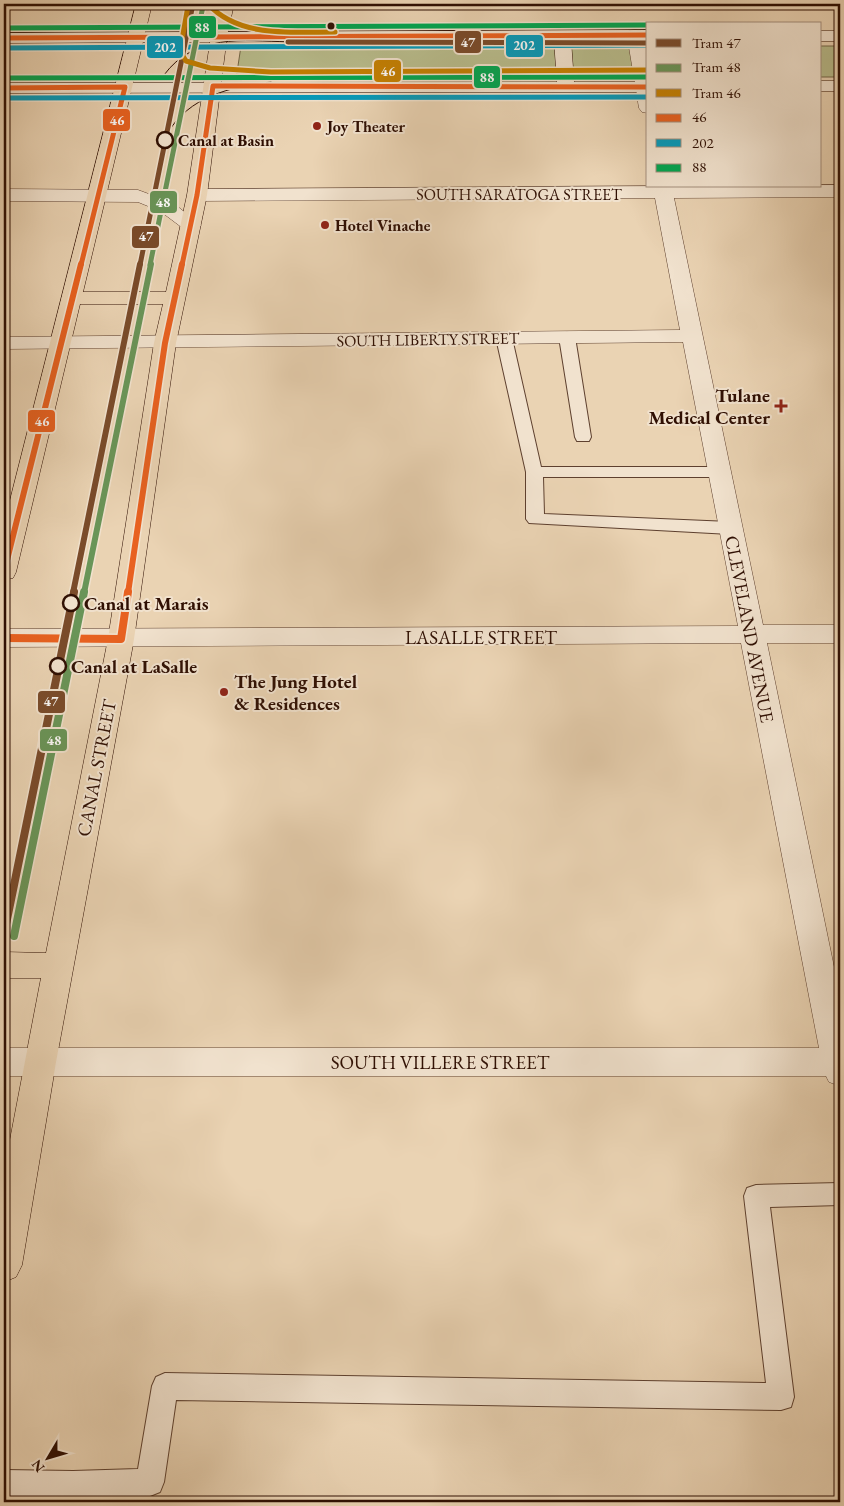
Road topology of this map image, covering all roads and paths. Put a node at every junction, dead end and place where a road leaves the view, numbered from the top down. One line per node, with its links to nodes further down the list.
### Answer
1 (144, 4): 8 (main road)
2 (226, 4): 5 (main road, CANAL STREET)
3 (562, 35): 4 (street); 5 (street); 14 (street)
4 (642, 35): 15 (street)
5 (219, 36): 8 (street); 10 (main road, CANAL STREET)
6 (822, 36): 7 (street)
7 (840, 36)
8 (136, 37): 9 (street); 13 (main road)
9 (4, 38)
10 (213, 86): 13 (street); 14 (street); 21 (main road, CANAL STREET)
11 (822, 86): 12 (street)
12 (840, 86)
13 (125, 87): 16 (street); 19 (main road)
14 (566, 87): 15 (street)
15 (646, 87)
16 (4, 88)
17 (663, 190): 18 (street, SOUTH SARATOGA STREET); 21 (street, SOUTH SARATOGA STREET); 25 (street, CLEVELAND AVENUE)
18 (840, 191)
19 (97, 194): 20 (street); 22 (street); 23 (main road)
20 (4, 195)
21 (197, 195): 22 (main road, CANAL STREET)
22 (191, 225): 24 (main road, CANAL STREET)
23 (71, 298): 24 (main road); 29 (main road)
24 (175, 298): 30 (main road, CANAL STREET)
25 (692, 336): 27 (street, SOUTH LIBERTY STREET); 33 (street, CLEVELAND AVENUE)
26 (504, 338): 27 (street, SOUTH LIBERTY STREET); 30 (street, SOUTH LIBERTY STREET); 32 (lane)
27 (568, 338): 31 (lane)
28 (4, 343): 29 (street, SOUTH LIBERTY STREET)
29 (60, 343): 30 (street, SOUTH LIBERTY STREET); 35 (main road)
30 (165, 343): 39 (main road, CANAL STREET)
31 (583, 437)
32 (534, 472): 33 (lane); 34 (lane)
33 (718, 472): 34 (street, CLEVELAND AVENUE)
34 (730, 528): 37 (street, CLEVELAND AVENUE)
35 (4, 572)
36 (840, 634): 37 (street, LASALLE STREET)
37 (751, 636): 39 (street, LASALLE STREET); 44 (street, CLEVELAND AVENUE)
38 (4, 638): 39 (street, LASALLE STREET)
39 (121, 639): 41 (main road, CANAL STREET)
40 (4, 965): 41 (main road)
41 (58, 966): 43 (main road, CANAL STREET)
42 (4, 1062): 43 (street, SOUTH VILLERE STREET)
43 (40, 1062): 44 (street, SOUTH VILLERE STREET); 46 (main road, CANAL STREET)
44 (840, 1065)
45 (840, 1194): 47 (lane)
46 (4, 1265)
47 (4, 1484)

